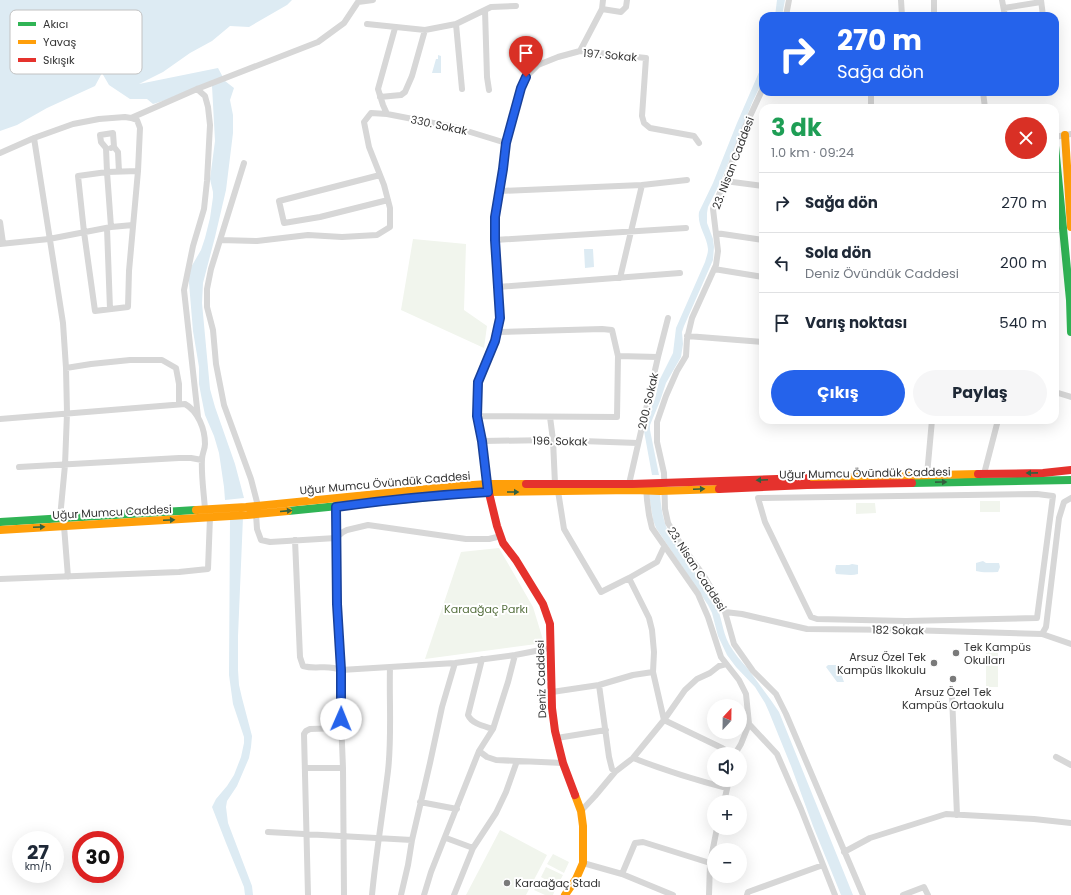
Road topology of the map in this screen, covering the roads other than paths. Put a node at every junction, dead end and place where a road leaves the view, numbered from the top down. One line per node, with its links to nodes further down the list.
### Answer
1 (373, 0): 23 (street)
2 (603, 0): 11 (street)
3 (627, 0): 11 (street)
4 (789, 0): 13 (street)
5 (901, 0): 14 (street)
6 (934, 0): 15 (street)
7 (1002, 0): 10 (street)
8 (1041, 1): 10 (street); 17 (street)
9 (516, 6): 12 (street)
10 (1004, 8): 16 (street)
11 (602, 9): 22 (street)
12 (484, 10): 19 (street); 25 (street)
13 (787, 12)
14 (902, 12)
15 (934, 12)
16 (1004, 12)
17 (1042, 12)
18 (367, 24): 20 (street)
19 (456, 24): 21 (street); 24 (street)
20 (395, 28): 21 (street); 27 (street)
21 (425, 30): 27 (street)
22 (580, 51): 32 (street, 197. Sokak); 33 (street, 197. Sokak)
23 (197, 89): 29 (street); 82 (street)
24 (462, 89)
25 (489, 90)
26 (759, 96): 43 (street, 23. Nisan Caddesi)
27 (380, 97): 28 (street)
28 (387, 114): 32 (street, 330. Sokak); 41 (street, 330. Sokak)
29 (131, 118): 31 (street); 38 (street)
30 (1068, 134): 44 (street)
31 (34, 138): 36 (street); 58 (street)
32 (506, 143): 48 (street)
33 (699, 143)
34 (106, 148): 35 (street); 35 (street); 39 (street)
35 (114, 148): 40 (street)
36 (0, 153)
37 (244, 163): 60 (street)
38 (138, 171): 40 (street); 51 (street)
39 (107, 172): 40 (street); 52 (street); 55 (street)
40 (119, 172)
41 (380, 175): 49 (street); 49 (street)
42 (688, 180): 45 (street)
43 (725, 181): 46 (street); 57 (street, 23. Nisan Caddesi)
44 (1069, 184): 53 (street)
45 (642, 185): 48 (street); 56 (street)
46 (759, 185)
47 (1059, 186): 71 (street)
48 (500, 191): 61 (street)
49 (388, 200): 60 (street)
50 (0, 222): 62 (street)
51 (133, 225): 52 (street); 68 (street)
52 (109, 227): 55 (street); 68 (street)
53 (1071, 227)
54 (686, 228): 56 (street)
55 (84, 232): 58 (street); 68 (street)
56 (632, 232): 61 (street); 66 (street)
57 (716, 233): 59 (street); 63 (street, 23. Nisan Caddesi)
58 (50, 239): 62 (street); 76 (street)
59 (759, 239)
60 (220, 240): 104 (street)
61 (495, 240): 67 (street)
62 (1, 244)
63 (714, 269): 65 (street); 72 (street, 23. Nisan Caddesi)
64 (680, 273): 66 (street)
65 (759, 276)
66 (620, 278): 67 (street)
67 (498, 287): 70 (street)
68 (110, 309)
69 (668, 318): 75 (street, 200. Sokak)
70 (497, 332): 74 (street); 81 (street)
71 (1071, 332)
72 (687, 336): 73 (street); 98 (street, 23. Nisan Caddesi)
73 (759, 342)
74 (618, 356): 75 (street); 83 (street)
75 (658, 357): 89 (street, 200. Sokak)
76 (66, 368): 79 (street); 80 (street)
77 (1059, 393): 78 (street)
78 (1071, 397)
79 (179, 404): 80 (street); 82 (street)
80 (67, 413): 84 (street); 91 (street)
81 (477, 416): 83 (street); 88 (street)
82 (198, 417): 90 (street)
83 (550, 417): 87 (street)
84 (0, 419)
85 (932, 424): 95 (street)
86 (997, 424): 94 (street)
87 (553, 440): 88 (street, 196. Sokak); 89 (street, 196. Sokak); 100 (street)
88 (482, 441): 99 (street)
89 (638, 443): 97 (street, 200. Sokak)
90 (202, 460): 91 (street); 103 (street)
91 (65, 465): 92 (street); 107 (street)
92 (19, 467)
93 (1071, 470): 94 (street, Uğur Mumcu Övündük Caddesi, one-way to 94)
94 (984, 474): 95 (street, Uğur Mumcu Övündük Caddesi)
95 (927, 475): 98 (street, Uğur Mumcu Övündük Caddesi, one-way to 98)
96 (1071, 480): 98 (street, Uğur Mumcu Övündük Caddesi, one-way to 96)
97 (628, 484): 98 (street, Uğur Mumcu Övündük Caddesi); 100 (street, Uğur Mumcu Övündük Caddesi)
98 (655, 487): 100 (street, Uğur Mumcu Övündük Caddesi); 114 (street); 118 (street, 23. Nisan Caddesi)
99 (488, 488): 100 (street, Uğur Mumcu Övündük Caddesi); 102 (street, Uğur Mumcu Övündük Caddesi); 104 (street, Uğur Mumcu Övündük Caddesi); 111 (street, Deniz Caddesi)
100 (556, 488): 116 (street)
101 (1071, 498): 121 (street)
102 (336, 507): 104 (street, Uğur Mumcu Övündük Caddesi, one-way to 102); 112 (street)
103 (205, 510): 105 (street, Uğur Mumcu Caddesi); 107 (street, Uğur Mumcu Caddesi)
104 (257, 510): 105 (street, Uğur Mumcu Övündük Caddesi); 113 (street)
105 (225, 512): 106 (street, Uğur Mumcu Caddesi)
106 (210, 517): 109 (street, Uğur Mumcu Caddesi, one-way to 106); 115 (street)
107 (60, 518): 108 (street, Uğur Mumcu Caddesi)
108 (0, 522)
109 (64, 526): 110 (street, Uğur Mumcu Caddesi, one-way to 109); 115 (street)
110 (0, 530)
111 (501, 536): 112 (street); 123 (street, Deniz Caddesi)
112 (336, 538): 113 (street); 129 (street)
113 (296, 540): 129 (street)
114 (664, 547): 116 (street); 127 (street)
115 (68, 577): 117 (street)
116 (629, 578): 130 (street)
117 (0, 579)
118 (725, 612): 120 (street, 182 Sokak); 165 (street, 23. Nisan Caddesi)
119 (906, 621): 119 (street); 120 (street)
120 (906, 630): 121 (street, 182 Sokak)
121 (1042, 634): 122 (street, 182 Sokak)
122 (1071, 644)
123 (551, 648): 124 (street); 132 (street, Deniz Caddesi)
124 (515, 655): 125 (street); 137 (street)
125 (482, 660): 126 (street); 137 (street)
126 (455, 663): 128 (street); 153 (street)
127 (726, 664): 134 (street); 135 (street)
128 (390, 667): 129 (street); 161 (street)
129 (341, 670): 136 (street)
130 (653, 672): 131 (street); 134 (street)
131 (600, 685): 132 (street); 138 (street)
132 (552, 692): 139 (street, Deniz Caddesi)
133 (952, 696): 156 (street)
134 (664, 720): 140 (street); 144 (street)
135 (749, 724): 141 (street); 168 (street)
136 (341, 728): 148 (street); 149 (street)
137 (493, 729): 142 (street)
138 (606, 730): 139 (street); 150 (street)
139 (557, 738): 146 (street, Deniz Caddesi)
140 (720, 747)
141 (739, 747)
142 (480, 751): 145 (street); 154 (street)
143 (1056, 757): 147 (street)
144 (633, 758): 150 (street); 151 (street)
145 (517, 762): 146 (street); 164 (street)
146 (563, 763): 155 (street, Deniz Caddesi)
147 (1071, 765)
148 (305, 768): 149 (street); 159 (street)
149 (343, 768): 160 (street)
150 (614, 772): 155 (street)
151 (727, 788): 152 (street)
152 (726, 795)
153 (420, 802): 154 (street); 163 (street)
154 (457, 809): 162 (street)
155 (581, 811): 167 (street, Deniz Caddesi)
156 (957, 815): 157 (street); 165 (street)
157 (1071, 823)
158 (268, 832): 159 (street)
159 (307, 834): 160 (street); 172 (street)
160 (344, 836): 161 (street); 173 (street)
161 (378, 838): 163 (street); 174 (street)
162 (446, 838): 164 (street); 176 (street)
163 (412, 840): 175 (street)
164 (473, 848): 177 (street)
165 (844, 852): 182 (street, 23. Nisan Caddesi)
166 (707, 862): 169 (street)
167 (583, 863): 169 (street); 171 (street, Deniz Caddesi)
168 (823, 865): 180 (street); 181 (street)
169 (622, 874): 178 (street)
170 (709, 883): 179 (street)
171 (567, 894)
172 (308, 895)
173 (344, 895)
174 (372, 895)
175 (401, 895)
176 (424, 895)
177 (454, 895)
178 (673, 895)
179 (709, 895)
180 (747, 895)
181 (835, 895)
182 (862, 895)
183 (903, 895): 184 (street)
184 (928, 895)

